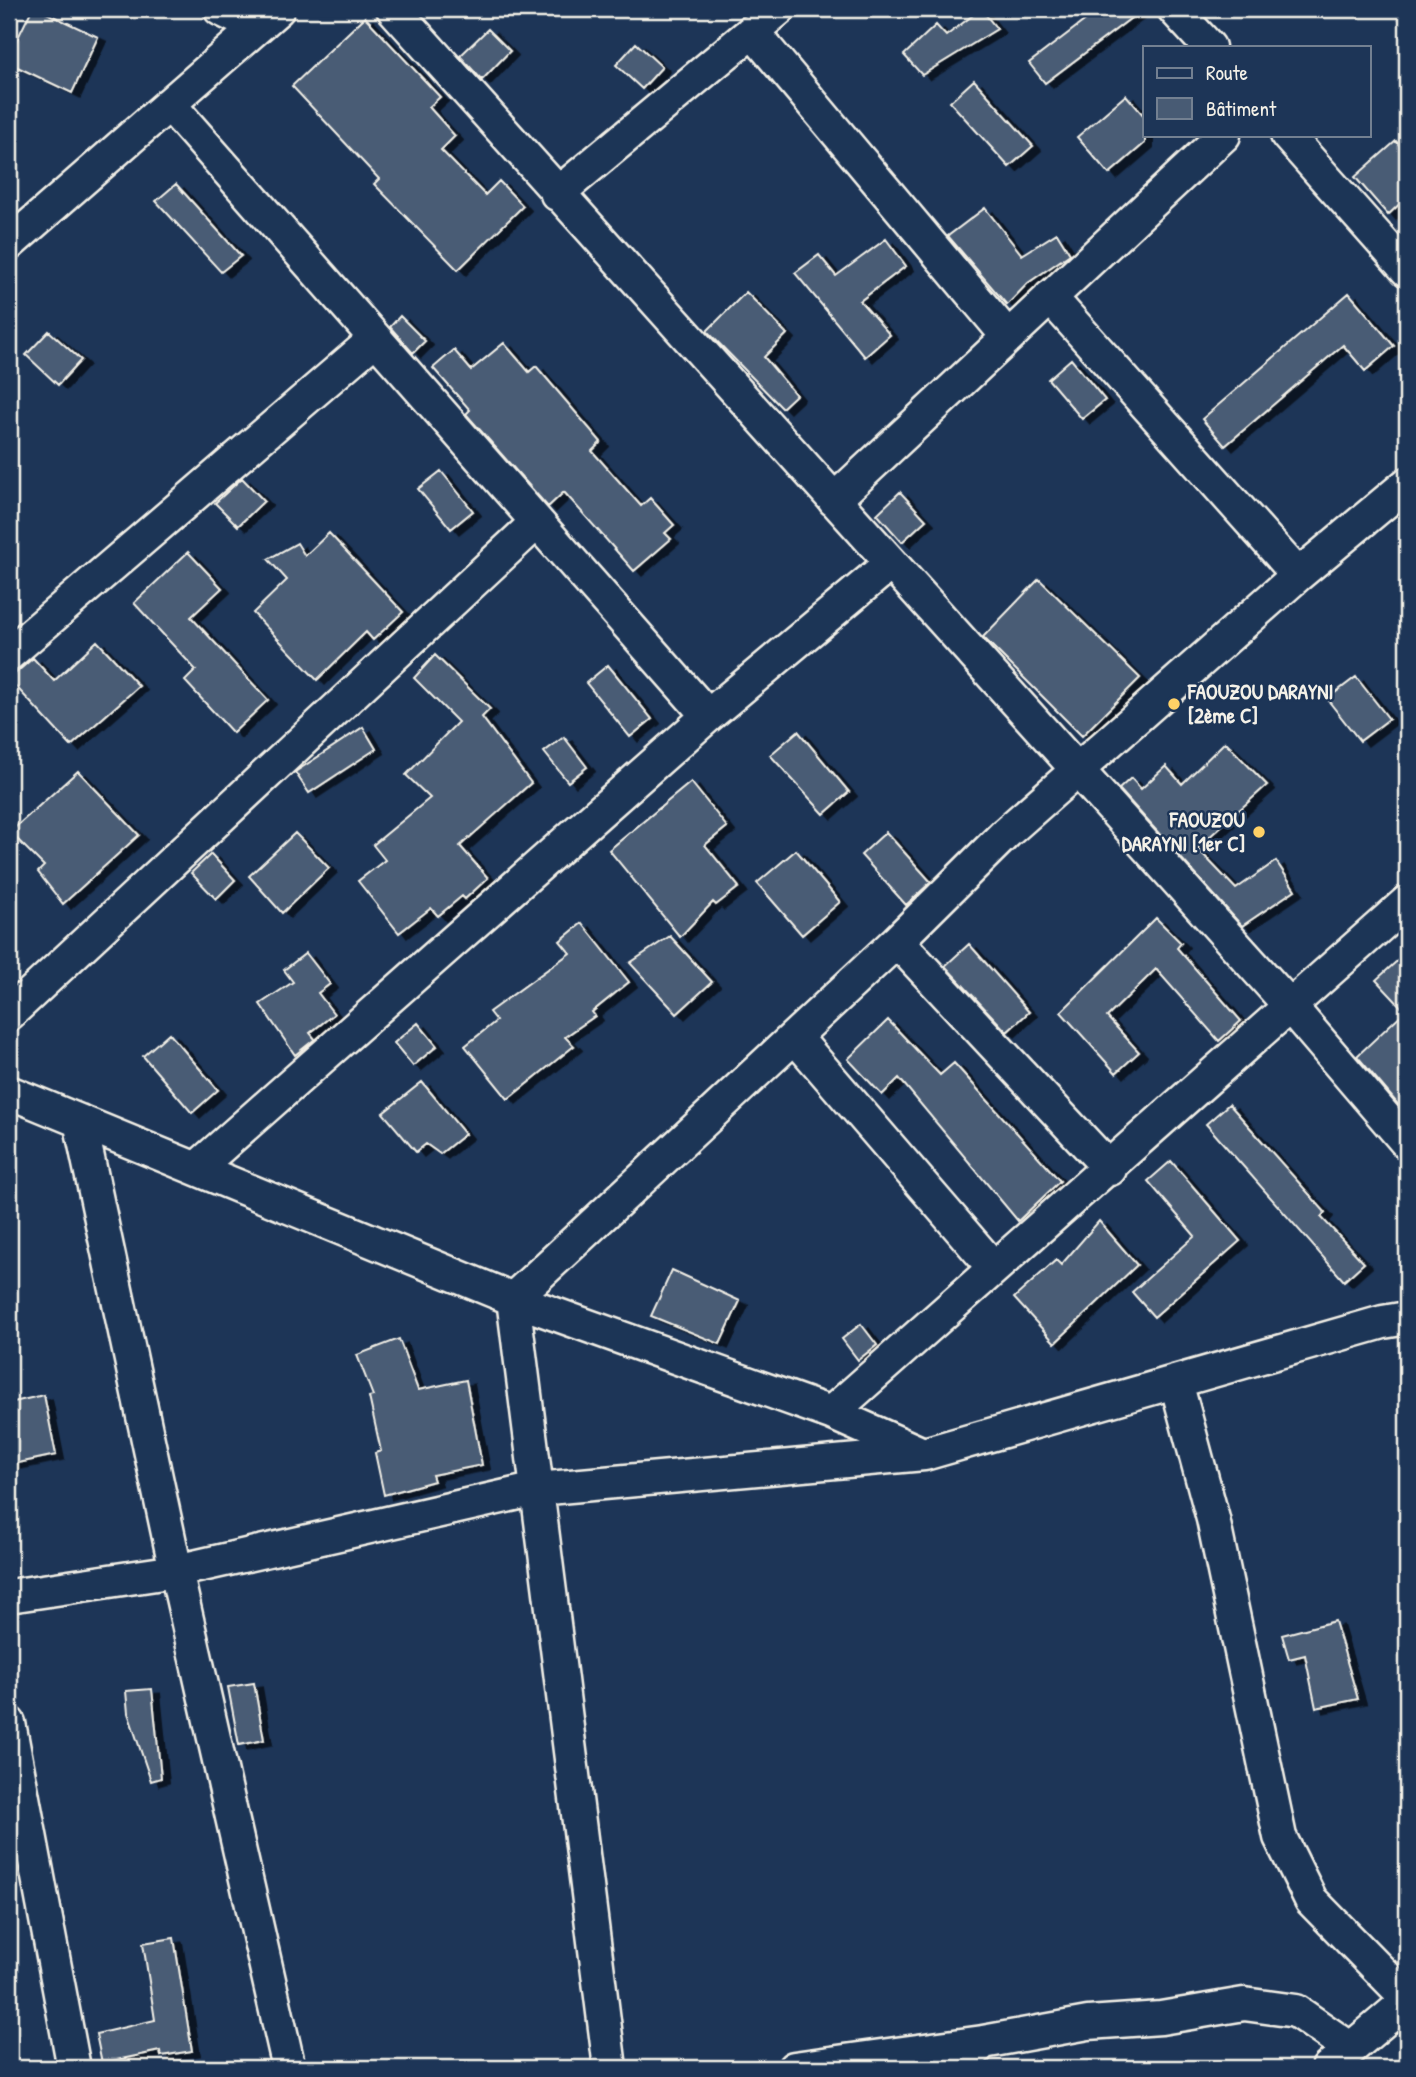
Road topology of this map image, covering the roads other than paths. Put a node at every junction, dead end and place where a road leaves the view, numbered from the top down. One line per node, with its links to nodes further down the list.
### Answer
1 (220, 9): 5 (street)
2 (393, 9): 11 (street)
3 (779, 9): 6 (street)
4 (1174, 9): 7 (street)
5 (267, 18): 8 (street)
6 (752, 31): 11 (street); 15 (street)
7 (1208, 46)
8 (169, 104): 12 (street); 16 (street)
9 (1223, 136): 14 (street)
10 (1288, 136): 13 (street)
11 (557, 194): 18 (street)
12 (9, 244)
13 (1407, 270)
14 (1050, 297): 15 (street); 21 (street)
15 (1008, 337): 18 (street)
16 (374, 340): 19 (street); 22 (street)
17 (1407, 484): 21 (street)
18 (834, 500): 20 (street)
19 (536, 523): 23 (street); 28 (street)
20 (891, 563): 23 (street); 24 (street)
21 (1298, 575): 24 (street)
22 (9, 654)
23 (708, 716): 33 (street)
24 (1078, 770): 26 (street); 27 (street)
25 (1407, 902): 27 (street)
26 (897, 941): 29 (street); 34 (street)
27 (1289, 1004): 32 (street); 34 (street)
28 (9, 1014)
29 (795, 1037): 35 (street); 36 (street)
30 (9, 1092): 31 (street)
31 (80, 1121): 33 (street); 43 (street)
32 (1407, 1143)
33 (197, 1168): 36 (street)
34 (1110, 1169): 35 (street)
35 (993, 1267): 40 (street)
36 (513, 1299): 40 (street); 42 (street)
37 (1407, 1300): 38 (street)
38 (1395, 1320): 39 (street)
39 (1176, 1382): 41 (street); 46 (street)
40 (831, 1413): 41 (street)
41 (925, 1454): 42 (street)
42 (537, 1489): 43 (street); 51 (street)
43 (176, 1571): 44 (street); 50 (street)
44 (9, 1596)
45 (9, 1723): 49 (street)
46 (1407, 2000): 48 (street)
47 (983, 2042): 48 (street); 52 (street); 53 (street)
48 (1339, 2059)
49 (74, 2068)
50 (289, 2068)
51 (610, 2068)
52 (794, 2068)
53 (958, 2068)

